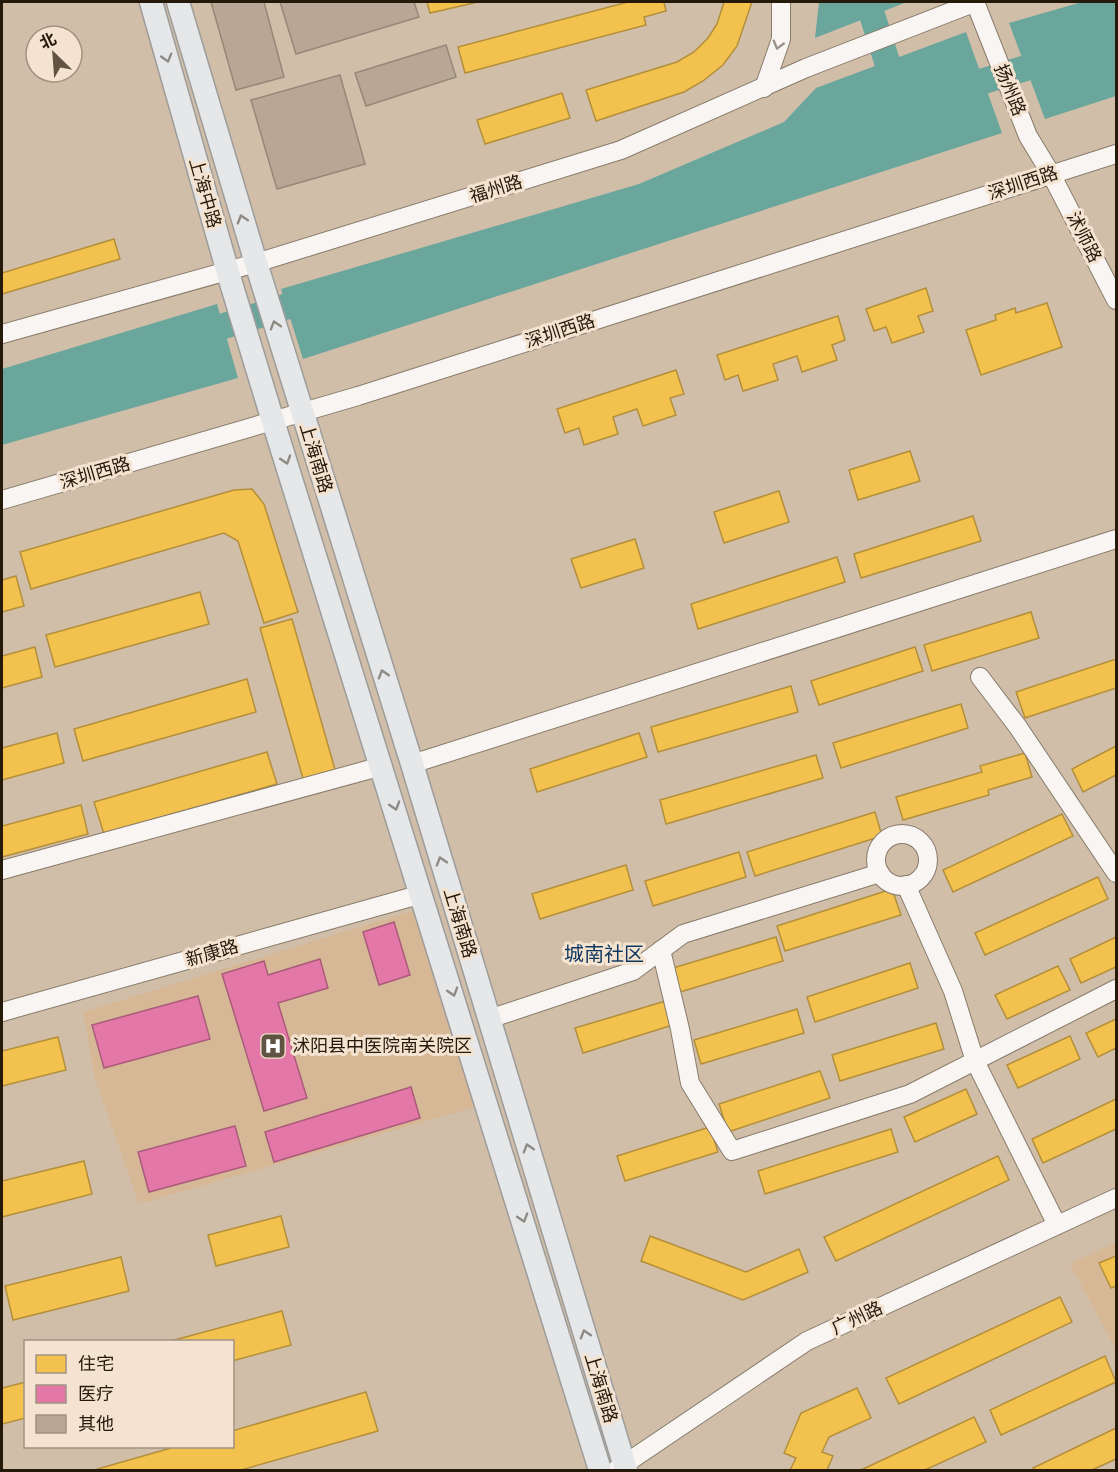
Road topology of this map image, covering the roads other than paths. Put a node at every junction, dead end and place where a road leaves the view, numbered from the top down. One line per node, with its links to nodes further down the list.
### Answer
1 (151, 2): 9 (main road, 上海中路, one-way to 9)
2 (178, 2): 8 (main road, 上海中路, one-way to 2)
3 (781, 2): 5 (street, one-way to 5)
4 (975, 2): 5 (street, 福州路); 7 (street, 扬州路)
5 (764, 88): 8 (street, 福州路)
6 (1116, 154): 7 (street, 深圳西路)
7 (1052, 174): 10 (street, 沭师路); 14 (street, 深圳西路)
8 (257, 269): 9 (street, 福州路); 12 (main road, 上海中路, one-way to 8)
9 (230, 277): 11 (street, 福州路); 13 (main road, 上海中路)
10 (1116, 300)
11 (2, 334)
12 (291, 376): 14 (main road, 上海南路)
13 (262, 384): 15 (main road, 上海南路)
14 (302, 413): 15 (street, 深圳西路); 19 (main road, 上海南路, one-way to 14)
15 (273, 421): 16 (street, 深圳西路); 20 (main road, 上海南路, one-way to 20)
16 (2, 500)
17 (1116, 539): 19 (street)
18 (980, 677): 23 (street)
19 (412, 764): 29 (main road, 上海南路, one-way to 19)
20 (382, 766): 21 (street); 25 (main road, 上海南路, one-way to 25)
21 (2, 870)
22 (880, 873): 24 (street); 24 (street); 26 (street)
23 (1116, 873)
24 (906, 885): 30 (street)
25 (422, 894): 28 (street, 新康路); 34 (main road, 上海南路, one-way to 34)
26 (661, 950): 29 (street); 30 (street)
27 (1116, 989): 30 (street)
28 (2, 1012)
29 (489, 1019): 33 (main road, 上海南路, one-way to 29)
30 (975, 1061): 32 (street)
31 (1116, 1198): 32 (street, 广州路)
32 (1057, 1226): 33 (street, 广州路)
33 (622, 1469)
34 (600, 1470)

